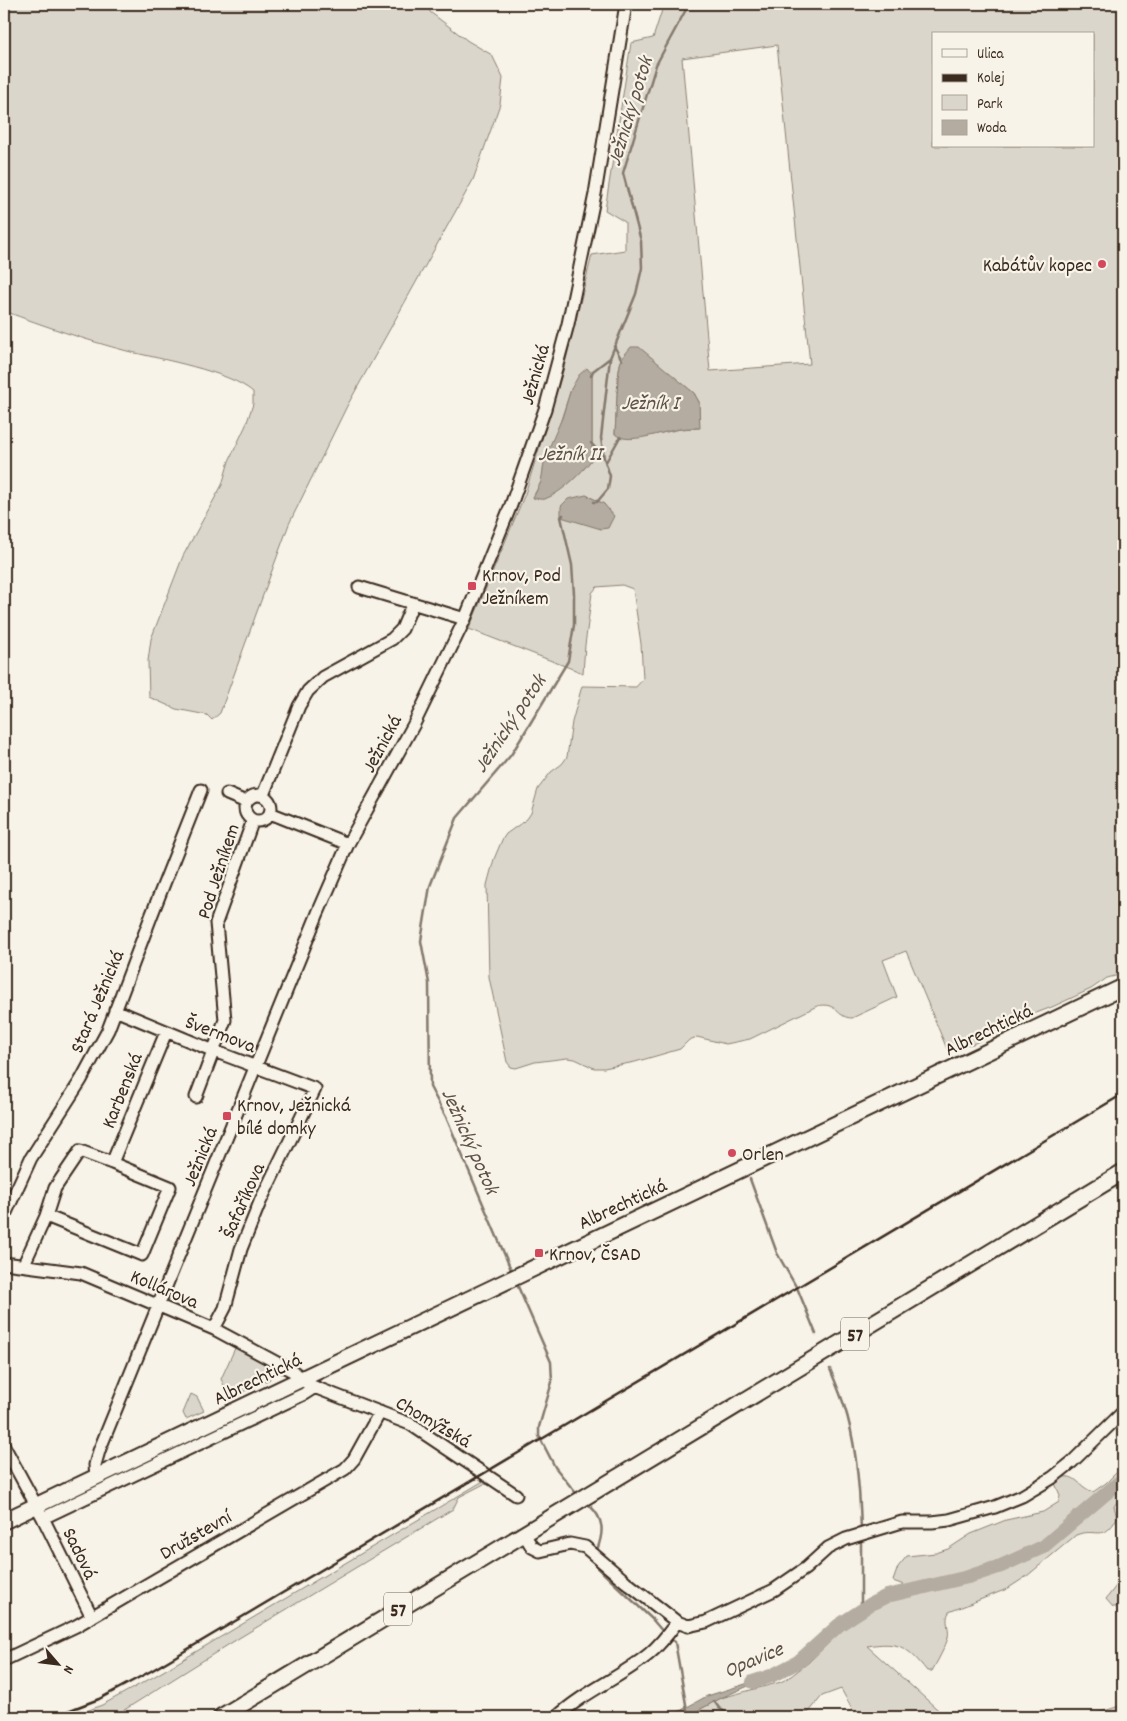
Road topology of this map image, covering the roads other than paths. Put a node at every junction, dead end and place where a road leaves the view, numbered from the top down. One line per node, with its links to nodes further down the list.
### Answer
1 (626, 4): 4 (street, Ježnická)
2 (359, 587): 3 (street)
3 (413, 603): 4 (street); 7 (street)
4 (465, 620): 11 (street, Ježnická)
5 (201, 790): 13 (street, Stará Ježnická)
6 (226, 794): 8 (street)
7 (263, 795): 8 (street, Pod Ježníkem); 9 (street)
8 (246, 802): 10 (street, Pod Ježníkem)
9 (270, 812): 10 (street, Pod Ježníkem); 11 (street)
10 (253, 820): 15 (street, Pod Ježníkem)
11 (348, 844): 16 (street, Ježnická)
12 (1123, 987): 27 (main road, Albrechtická)
13 (115, 1010): 14 (street, Švermova); 22 (street, Stará Ježnická)
14 (166, 1032): 15 (street, Švermova); 19 (street, Karbenská)
15 (214, 1051): 16 (street, Švermova); 18 (street)
16 (256, 1067): 17 (street, Švermova); 25 (street, Ježnická)
17 (315, 1089): 26 (street, Šafaříkova)
18 (196, 1098)
19 (112, 1163): 21 (street); 21 (street)
20 (1123, 1172): 36 (main road, 57)
21 (46, 1216): 24 (street)
22 (4, 1217)
23 (4, 1263): 24 (street, Kollárova)
24 (24, 1264): 25 (street, Kollárova)
25 (158, 1306): 26 (street, Kollárova); 32 (street, Ježnická)
26 (214, 1330): 27 (street, Kollárova)
27 (301, 1379): 28 (street, Chomýžská); 32 (main road, Albrechtická)
28 (315, 1387): 29 (street, Chomýžská); 34 (street)
29 (380, 1412): 33 (street, Chomýžská); 37 (street, Družstevní)
30 (1123, 1412): 38 (street)
31 (4, 1446): 34 (street, Sadová)
32 (96, 1477): 34 (main road, Albrechtická)
33 (516, 1495)
34 (40, 1511): 35 (main road, Albrechtická); 37 (street, Sadová)
35 (4, 1521)
36 (524, 1534): 38 (street); 40 (main road, 57)
37 (92, 1617): 39 (street, Družstevní)
38 (677, 1622): 41 (street)
39 (4, 1660)
40 (221, 1717)
41 (557, 1717)

